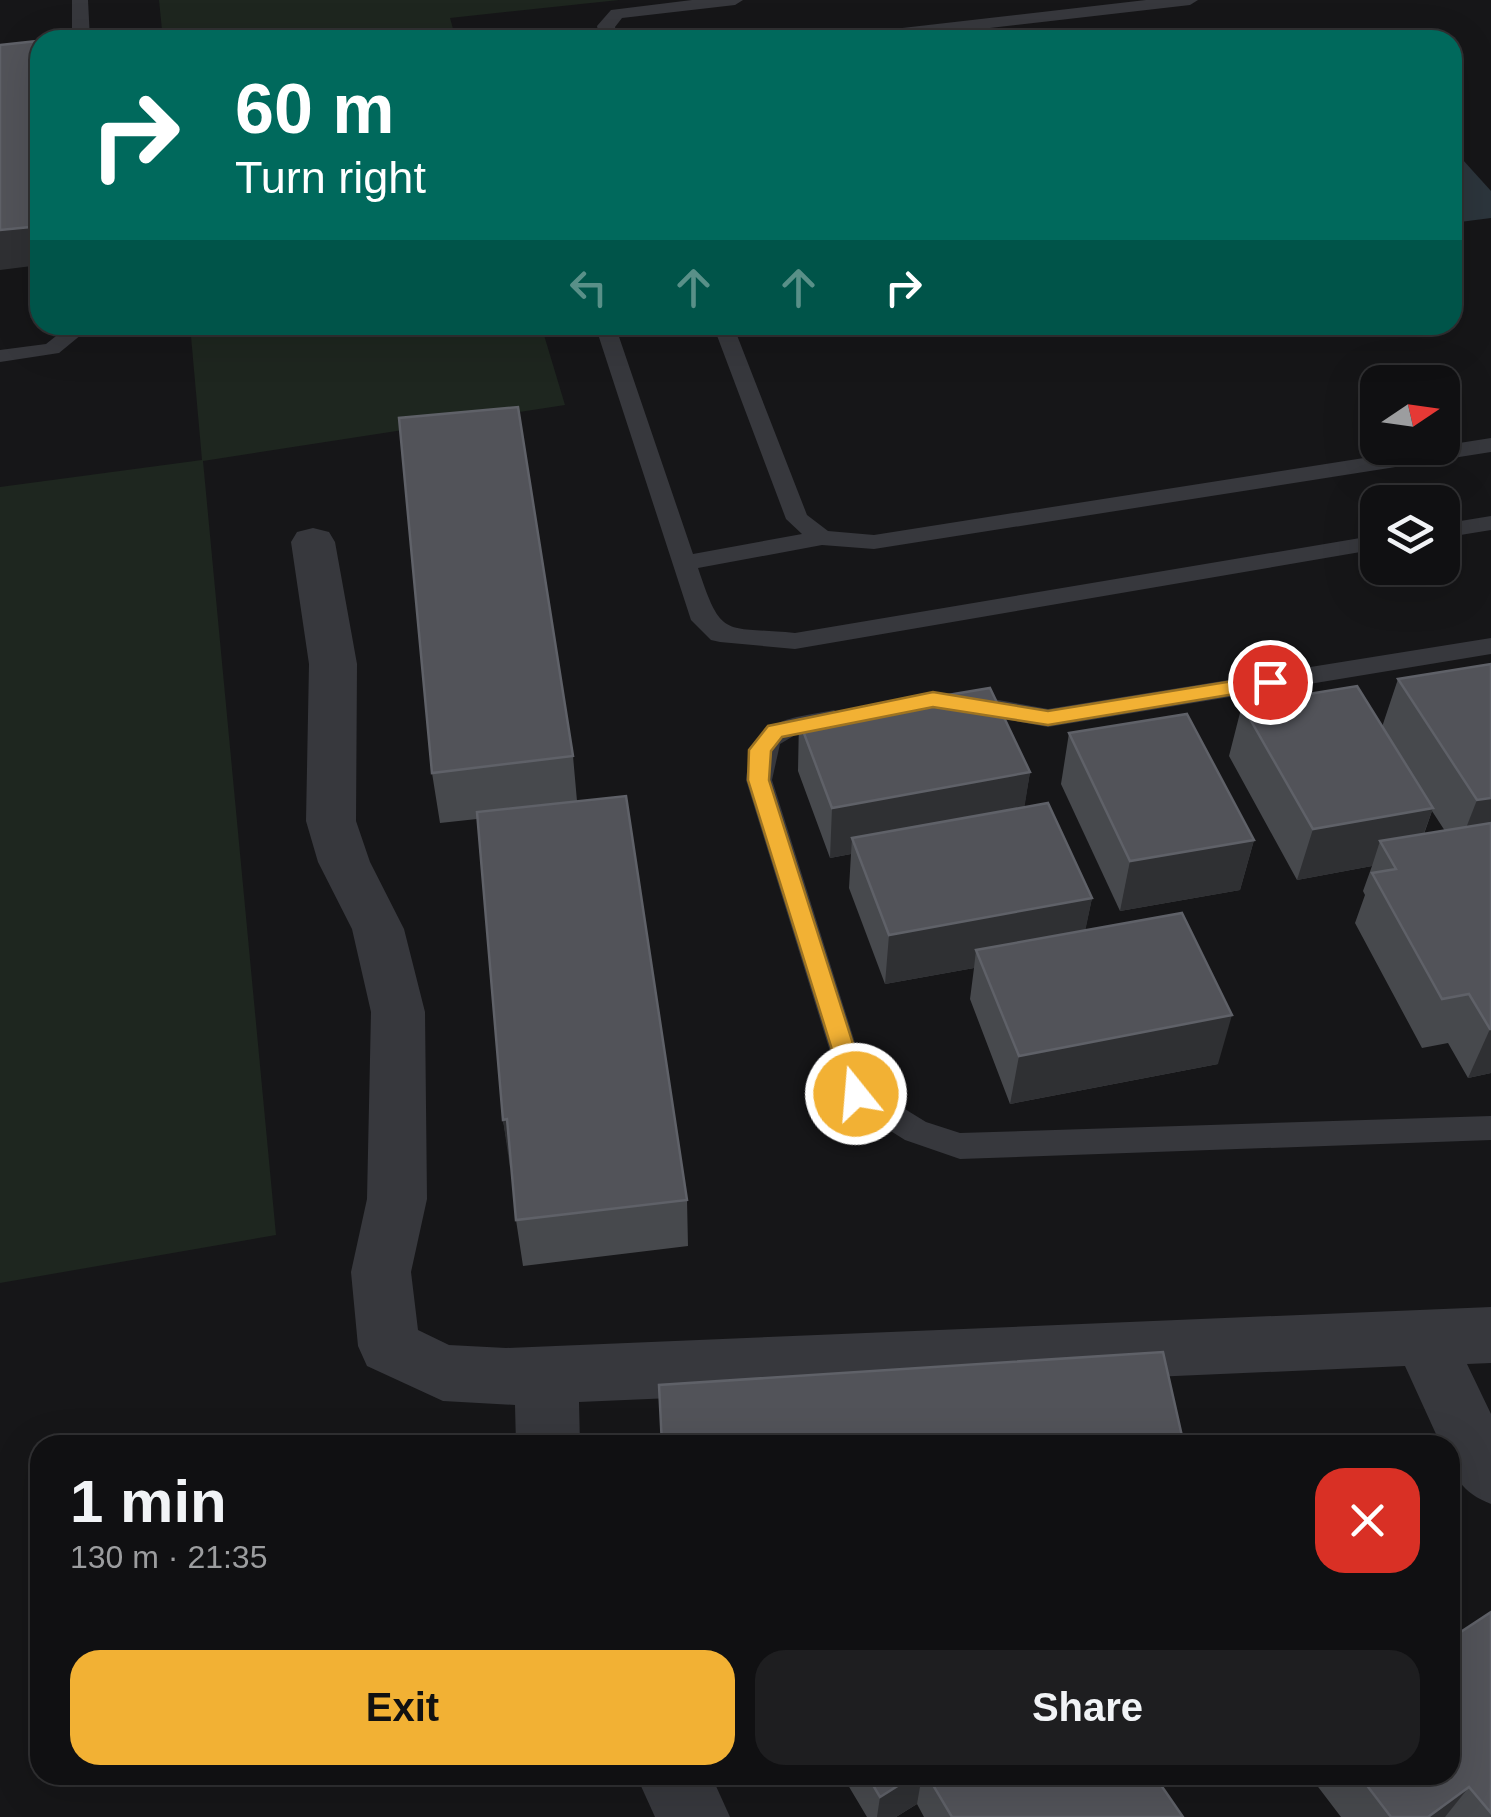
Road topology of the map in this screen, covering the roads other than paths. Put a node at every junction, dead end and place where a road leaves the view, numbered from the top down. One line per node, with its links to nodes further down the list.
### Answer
1 (80, 0): 4 (lane)
2 (735, 0): 5 (lane)
3 (1190, 0): 6 (lane)
4 (81, 30)
5 (607, 30)
6 (928, 30)
7 (70, 335): 10 (lane)
8 (607, 335): 17 (lane)
9 (727, 335): 14 (lane)
10 (0, 356)
11 (1491, 445): 14 (lane)
12 (1491, 523): 13 (lane)
13 (1460, 528)
14 (822, 538): 17 (lane)
15 (313, 542): 24 (street)
16 (1360, 545): 17 (lane)
17 (684, 563)
18 (1491, 646): 19 (lane)
19 (933, 700)
20 (859, 713): 21 (lane)
21 (1491, 1128)
22 (1491, 1336): 23 (street)
23 (1423, 1338): 24 (street); 26 (street)
24 (546, 1376): 25 (street)
25 (548, 1435)
26 (1491, 1474)
27 (677, 1785): 28 (street)
28 (694, 1817)

